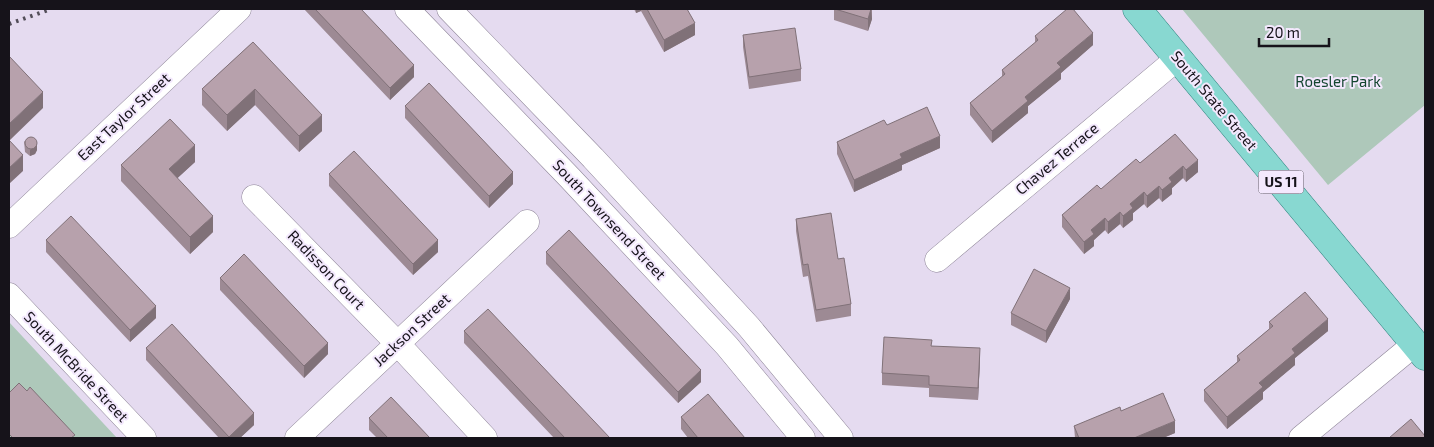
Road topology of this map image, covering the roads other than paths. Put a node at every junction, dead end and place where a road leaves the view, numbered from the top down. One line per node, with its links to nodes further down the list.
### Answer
1 (240, 9): 10 (street, East Taylor Street)
2 (407, 9): 7 (street, South Townsend Street)
3 (449, 9): 6 (street, South Townsend Street)
4 (1137, 9): 5 (main road, South State Street / US 11)
5 (1178, 58): 11 (street, Chavez Terrace); 14 (main road, South State Street / US 11)
6 (593, 158): 7 (street); 15 (street, South Townsend Street)
7 (570, 178): 16 (street, South Townsend Street)
8 (254, 197): 13 (street, Radisson Court)
9 (527, 222): 13 (street, Jackson Street)
10 (9, 226)
11 (937, 260)
12 (9, 295): 17 (street, South McBride Street)
13 (397, 344): 18 (street, Jackson Street); 19 (street, Radisson Court)
14 (1420, 350): 22 (street)
15 (790, 377): 16 (street); 21 (street, South Townsend Street)
16 (767, 395): 20 (street, South Townsend Street)
17 (144, 438)
18 (297, 438)
19 (485, 438)
20 (802, 438)
21 (841, 438)
22 (1301, 438)

